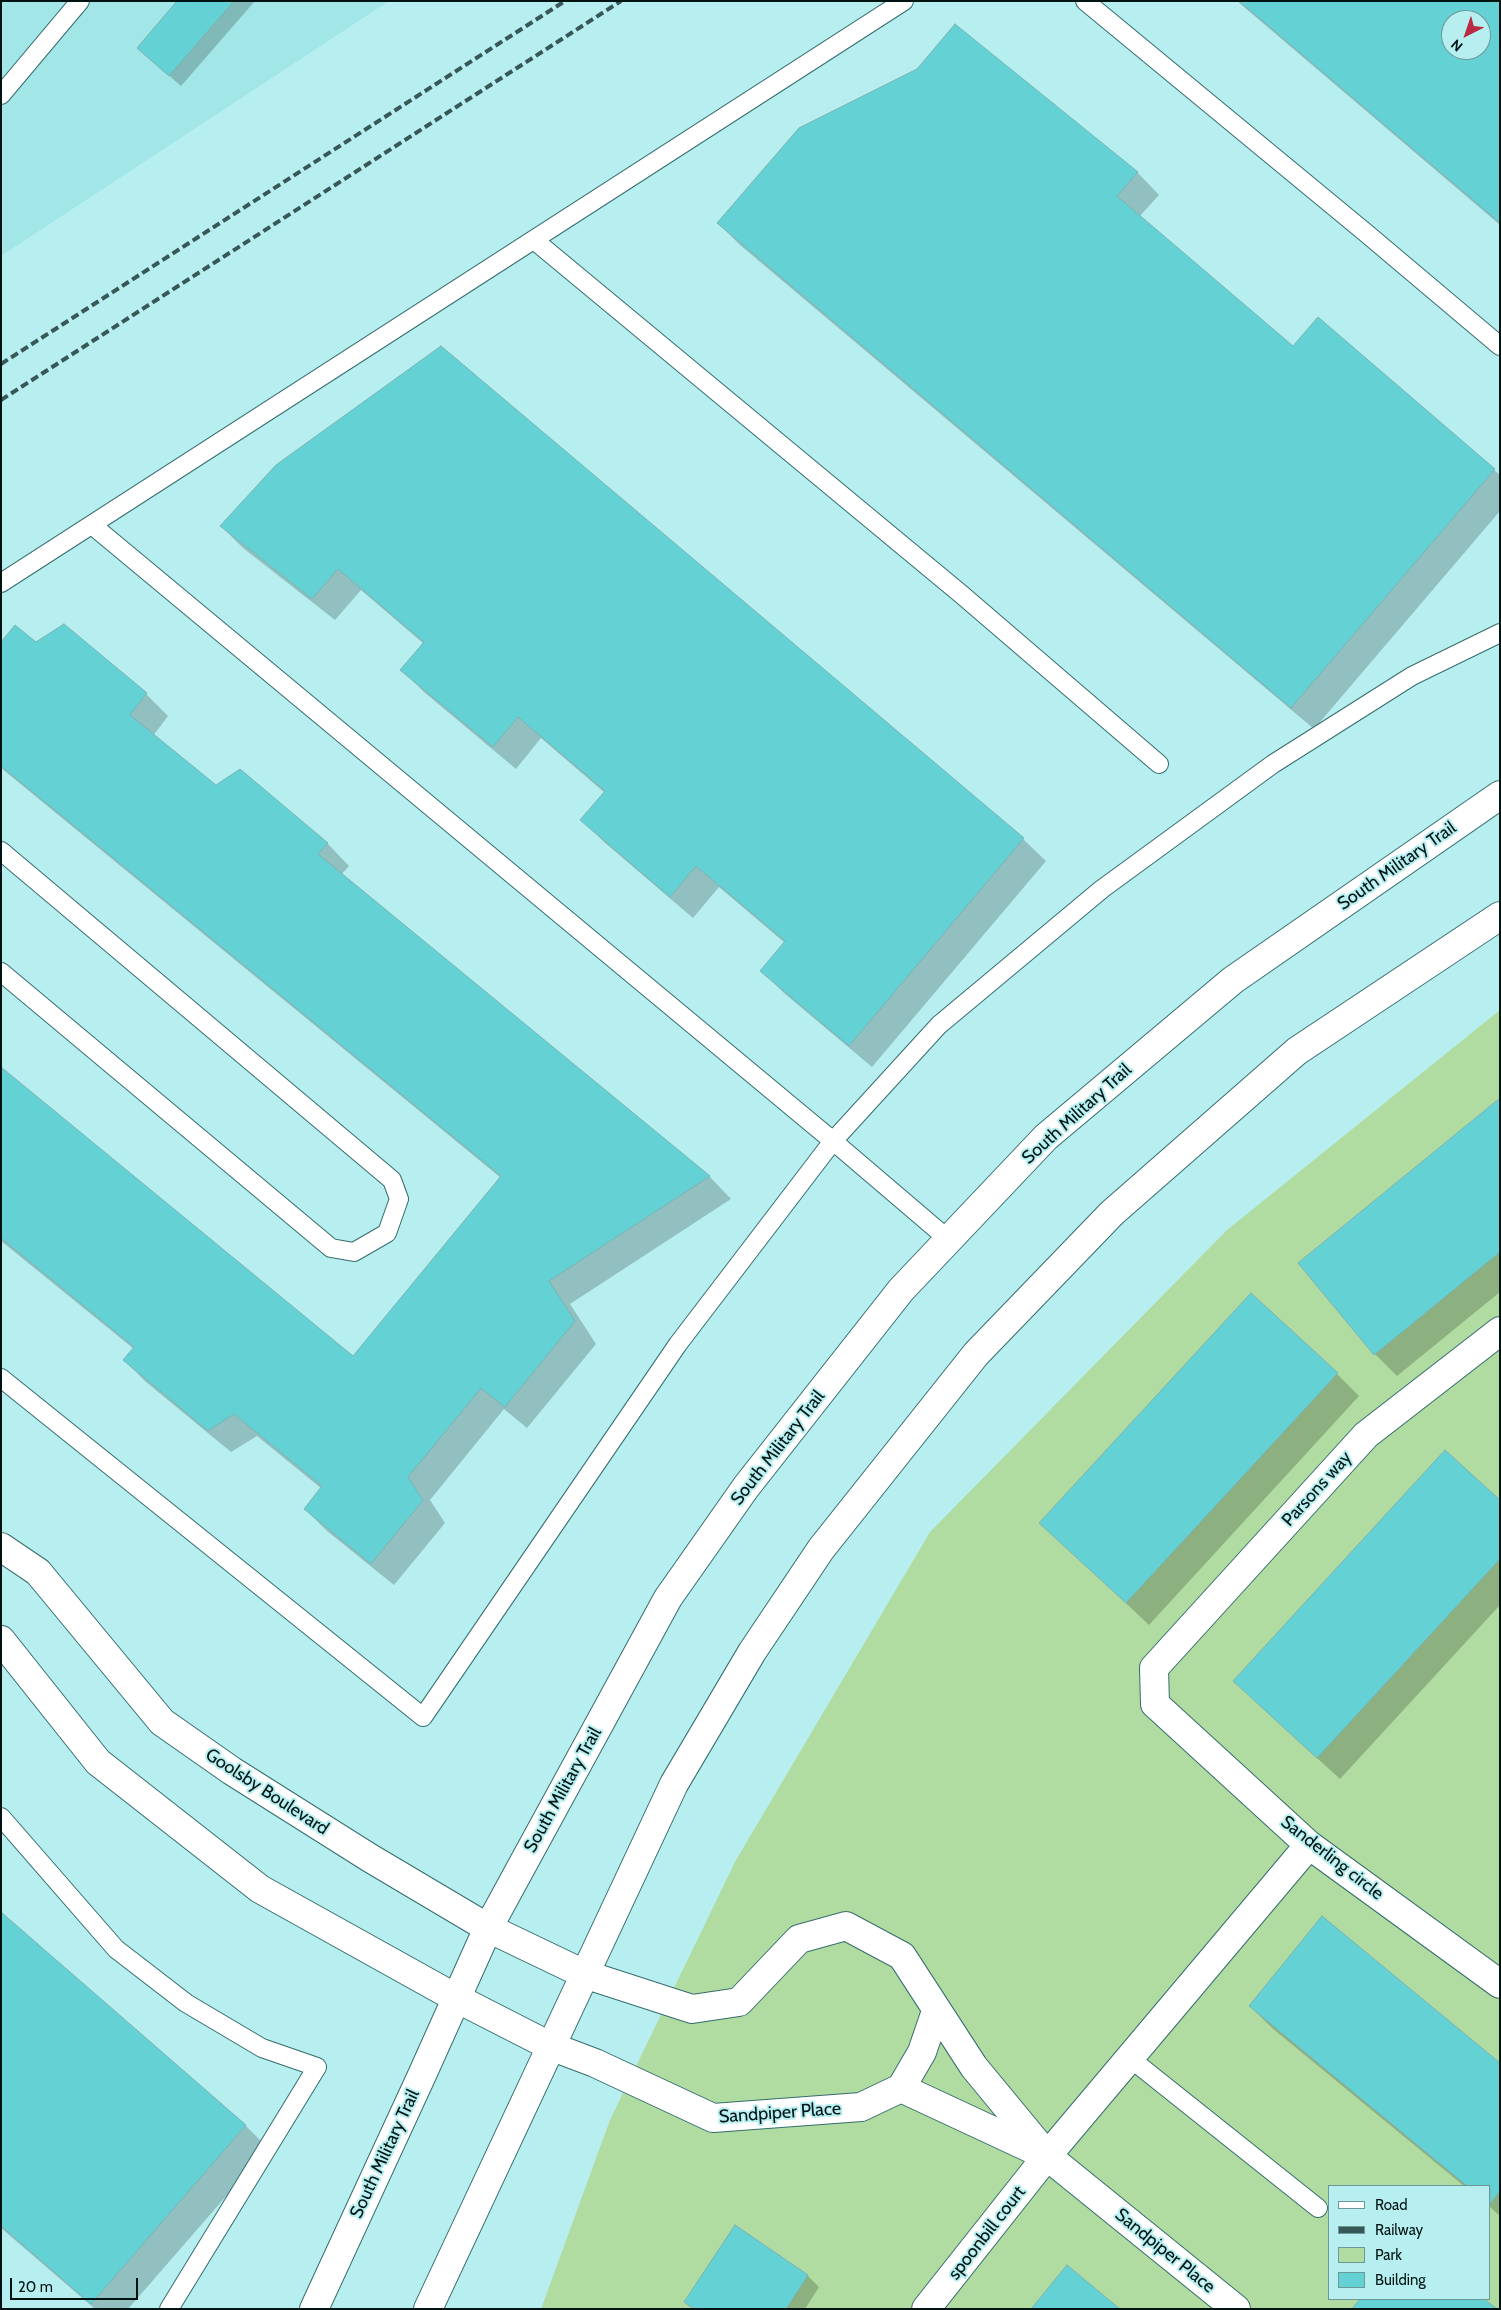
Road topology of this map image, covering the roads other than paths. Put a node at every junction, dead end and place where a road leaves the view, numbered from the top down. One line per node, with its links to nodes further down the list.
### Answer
1 (80, 1): 4 (lane)
2 (904, 1): 5 (lane)
3 (1085, 1): 6 (lane)
4 (1, 95)
5 (534, 240): 7 (lane); 10 (lane)
6 (1500, 346)
7 (92, 525): 8 (lane); 15 (lane)
8 (1, 583)
9 (1500, 633): 15 (lane)
10 (1159, 764)
11 (1500, 795): 16 (street, South Military Trail)
12 (1, 851): 14 (lane)
13 (1500, 916): 25 (street)
14 (1, 972)
15 (832, 1141): 16 (lane); 18 (lane)
16 (949, 1240): 24 (street, South Military Trail)
17 (1500, 1331): 21 (street, Parsons way)
18 (1, 1378)
19 (1, 1547): 24 (street, Goolsby Boulevard)
20 (1, 1640): 27 (street)
21 (1154, 1668): 23 (street, Sanderling circle)
22 (1, 1817): 34 (lane)
23 (1309, 1845): 26 (street, Sanderling circle); 30 (street, spoonbill court)
24 (488, 1928): 25 (street, Goolsby Boulevard); 27 (street, South Military Trail)
25 (584, 1974): 28 (street, Sandpiper Place); 29 (street)
26 (1500, 1984)
27 (456, 1998): 29 (street); 35 (street, South Military Trail)
28 (936, 2011): 31 (street); 32 (street, Sandpiper Place)
29 (550, 2046): 31 (street, Sandpiper Place); 36 (street)
30 (1130, 2059): 32 (street, spoonbill court); 33 (lane)
31 (901, 2088): 32 (street, Sandpiper Place)
32 (1048, 2156): 37 (street, spoonbill court); 38 (street, Sandpiper Place)
33 (1318, 2208)
34 (169, 2309)
35 (314, 2309)
36 (428, 2309)
37 (926, 2309)
38 (1236, 2309)

